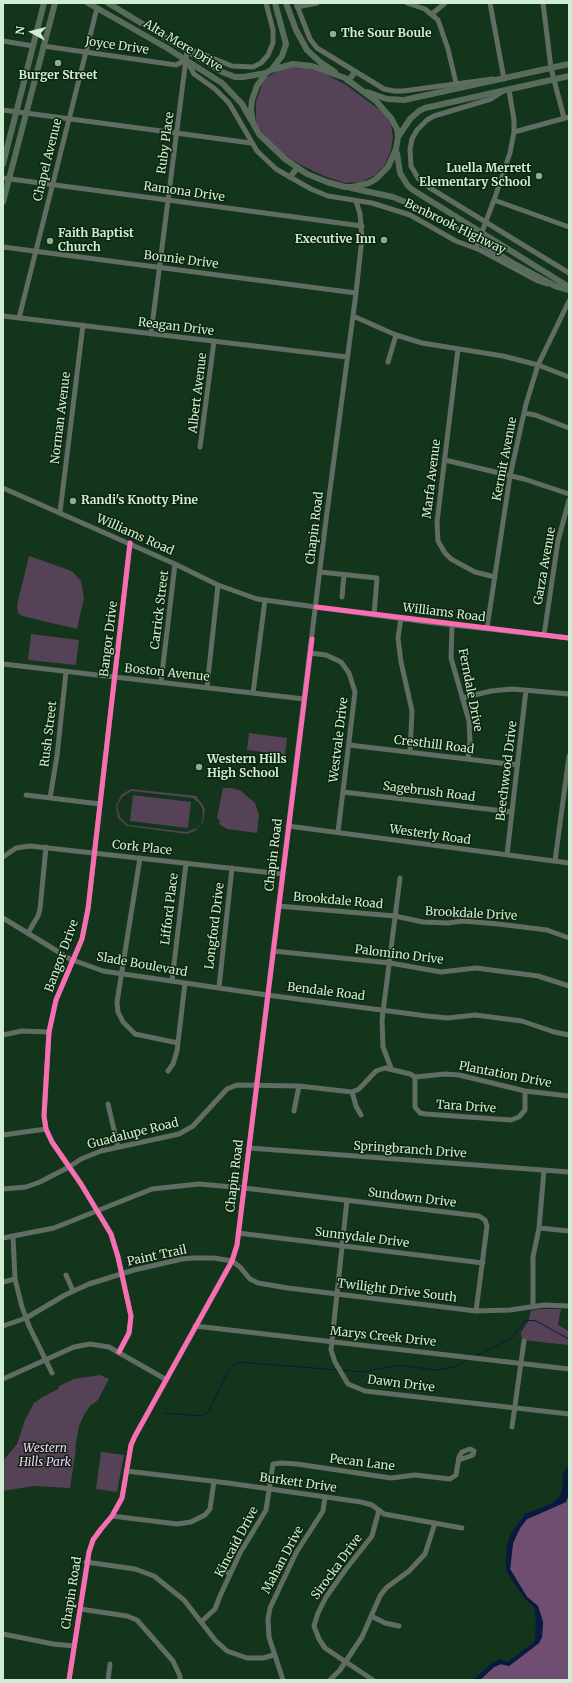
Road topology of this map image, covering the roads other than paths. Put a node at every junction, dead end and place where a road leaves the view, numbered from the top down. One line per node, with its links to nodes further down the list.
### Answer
1 (40, 3): 18 (main road)
2 (44, 3): 18 (main road)
3 (55, 3): 20 (main road)
4 (60, 3): 20 (main road)
5 (88, 3): 16 (main road, Alta Mere Drive)
6 (108, 3): 22 (main road, Alta Mere Drive)
7 (266, 3): 22 (street)
8 (275, 3): 27 (main road)
9 (286, 3): 31 (main road)
10 (317, 3): 15 (street)
11 (407, 3): 17 (street)
12 (445, 3): 17 (street)
13 (490, 3): 30 (street)
14 (543, 3): 26 (street)
15 (296, 5): 28 (street)
16 (97, 8): 23 (street, Chapel Avenue); 24 (main road, Alta Mere Drive)
17 (432, 14): 33 (street)
18 (38, 25): 21 (main road)
19 (3, 42): 21 (street)
20 (44, 43): 23 (street, Joyce Drive); 37 (main road)
21 (33, 46): 36 (main road)
22 (188, 51): 24 (street, Ruby Place); 27 (main road, Alta Mere Drive)
23 (86, 52): 24 (street, Joyce Drive); 39 (street, Chapel Avenue)
24 (186, 60): 40 (main road, Alta Mere Drive); 42 (street, Ruby Place); 44 (street, Benbrook Highway)
25 (569, 64): 26 (main road)
26 (551, 68): 30 (main road); 32 (street)
27 (268, 72): 31 (main road); 40 (main road)
28 (355, 72): 31 (main road); 33 (street)
29 (569, 76): 32 (main road)
30 (502, 79): 31 (main road); 33 (street)
31 (348, 80): 43 (main road)
32 (554, 80): 34 (main road); 38 (street)
33 (456, 83)
34 (506, 91): 41 (street); 43 (main road); 56 (street, Benbrook Highway)
35 (3, 110): 36 (street)
36 (17, 112): 37 (street); 46 (main road)
37 (27, 113): 39 (street); 49 (main road)
38 (567, 118): 41 (street)
39 (69, 119): 42 (street); 50 (street, Chapel Avenue)
40 (253, 123): 47 (main road)
41 (514, 132): 53 (street)
42 (178, 134): 44 (street); 52 (street, Ruby Place)
43 (398, 138): 45 (main road)
44 (251, 143): 48 (street, Benbrook Highway)
45 (396, 149): 51 (main road); 59 (main road, Benbrook Highway)
46 (3, 164)
47 (297, 168): 48 (main road); 51 (main road)
48 (290, 177): 54 (street, Benbrook Highway)
49 (6, 178): 50 (street, Ramona Drive); 55 (main road)
50 (53, 184): 52 (street, Ramona Drive); 62 (street, Chapel Avenue)
51 (346, 187): 60 (main road, Benbrook Highway)
52 (169, 200): 57 (street, Ramona Drive); 63 (street, Ruby Place)
53 (494, 200): 56 (street); 58 (street)
54 (356, 201): 57 (street, Chapin Road); 60 (street, Benbrook Highway)
55 (3, 202)
56 (486, 222): 59 (street); 64 (street, Benbrook Highway)
57 (362, 226): 67 (street, Chapin Road)
58 (569, 227)
59 (482, 232): 60 (street); 65 (main road, Benbrook Highway)
60 (477, 245): 66 (main road, Benbrook Highway)
61 (3, 247): 62 (street, Bonnie Drive)
62 (35, 252): 63 (street, Bonnie Drive); 71 (street, Chapel Avenue)
63 (160, 267): 67 (street, Bonnie Drive); 73 (street, Ruby Place)
64 (569, 273)
65 (569, 287)
66 (569, 290)
67 (356, 293): 70 (street, Chapin Road)
68 (569, 302): 79 (street, Kermit Avenue)
69 (3, 316): 71 (street, Reagan Drive)
70 (353, 316): 74 (street); 77 (street, Chapin Road)
71 (19, 318): 72 (street, Reagan Drive)
72 (83, 326): 73 (street, Reagan Drive); 89 (street, Norman Avenue)
73 (151, 334): 75 (street, Reagan Drive)
74 (396, 335): 76 (street); 78 (street)
75 (214, 341): 77 (street, Reagan Drive); 83 (street, Albert Avenue)
76 (458, 349): 79 (street); 84 (street, Marfa Avenue)
77 (347, 357): 92 (street, Chapin Road)
78 (388, 362)
79 (538, 365): 80 (street); 81 (street, Kermit Avenue)
80 (569, 377)
81 (524, 413): 82 (street); 85 (street, Kermit Avenue)
82 (569, 428)
83 (200, 447)
84 (445, 460): 85 (street); 94 (street, Marfa Avenue)
85 (510, 476): 87 (street); 94 (street, Kermit Avenue)
86 (3, 488): 89 (street, Williams Road)
87 (569, 494)
88 (569, 500): 103 (street, Garza Avenue)
89 (60, 512): 90 (street, Williams Road)
90 (130, 544): 91 (street, Williams Road); 108 (street, Bangor Drive)
91 (175, 564): 95 (street, Williams Road); 109 (street, Carrick Street)
92 (320, 572): 93 (street); 98 (street, Chapin Road)
93 (344, 575): 96 (street); 99 (street)
94 (494, 577): 102 (street, Kermit Avenue)
95 (218, 584): 97 (street, Williams Road); 110 (street)
96 (342, 597)
97 (265, 600): 98 (street, Williams Road); 112 (street)
98 (316, 607): 99 (street, Williams Road); 105 (street, Chapin Road)
99 (374, 614): 100 (street, Williams Road)
100 (401, 618): 101 (street, Williams Road); 117 (street)
101 (452, 624): 102 (street, Williams Road); 114 (street, Ferndale Drive)
102 (487, 628): 103 (street, Williams Road)
103 (544, 635): 104 (street, Williams Road)
104 (569, 638)
105 (310, 653): 115 (street, Chapin Road); 116 (street, Westvale Drive)
106 (3, 664): 107 (street, Boston Avenue)
107 (66, 672): 108 (street, Boston Avenue); 123 (street, Rush Street)
108 (114, 678): 109 (street, Boston Avenue); 124 (street, Bangor Drive)
109 (161, 682): 110 (street, Boston Avenue)
110 (207, 687): 112 (street, Boston Avenue)
111 (526, 690): 113 (street); 114 (street); 120 (street, Beechwood Drive)
112 (253, 693): 115 (street, Boston Avenue)
113 (569, 694)
114 (462, 698): 119 (street, Ferndale Drive)
115 (304, 699): 126 (street, Chapin Road)
116 (349, 745): 117 (street, Cresthill Road); 121 (street, Westvale Drive)
117 (410, 752): 119 (street, Cresthill Road)
118 (569, 756): 133 (street)
119 (468, 759): 120 (street, Cresthill Road)
120 (517, 765): 125 (street, Beechwood Drive)
121 (343, 792): 125 (street, Sagebrush Road); 127 (street, Westvale Drive)
122 (26, 795): 123 (street)
123 (50, 798): 124 (street)
124 (100, 804): 129 (street, Bangor Drive)
125 (512, 812): 131 (street, Beechwood Drive)
126 (288, 826): 127 (street, Westerly Road); 137 (street, Chapin Road)
127 (338, 832): 131 (street, Westerly Road)
128 (46, 847): 129 (street, Cork Place); 130 (street, Cork Place); 142 (street)
129 (94, 852): 132 (street, Cork Place); 145 (street, Bangor Drive)
130 (4, 855)
131 (507, 855): 133 (street, Westerly Road)
132 (140, 858): 134 (street, Cork Place); 147 (street)
133 (556, 861): 135 (street, Westerly Road)
134 (186, 863): 136 (street, Cork Place); 148 (street, Lifford Place)
135 (569, 863)
136 (232, 868): 137 (street, Cork Place); 151 (street, Longford Drive)
137 (282, 874): 139 (street, Chapin Road)
138 (400, 878): 140 (street)
139 (278, 906): 140 (street, Brookdale Road); 144 (street, Chapin Road)
140 (395, 916): 143 (street, Brookdale Drive); 146 (street)
141 (3, 918): 142 (street, Slade Boulevard)
142 (28, 933): 145 (street, Slade Boulevard)
143 (569, 938)
144 (272, 951): 146 (street, Palomino Drive); 152 (street, Chapin Road)
145 (73, 961): 147 (street, Slade Boulevard); 154 (street, Bangor Drive)
146 (390, 963): 150 (street, Palomino Drive); 153 (street)
147 (122, 974): 148 (street, Slade Boulevard); 157 (street)
148 (172, 981): 149 (street, Slade Boulevard)
149 (184, 983): 151 (street, Slade Boulevard); 157 (street)
150 (569, 986)
151 (218, 987): 152 (street, Slade Boulevard)
152 (267, 995): 153 (street, Bendale Road); 161 (street, Chapin Road)
153 (383, 1010): 156 (street, Bendale Road); 158 (street)
154 (48, 1032): 155 (street); 169 (street, Bangor Drive)
155 (3, 1035)
156 (569, 1035)
157 (178, 1043): 159 (street)
158 (391, 1068): 160 (street, Plantation Drive); 164 (street)
159 (168, 1071)
160 (415, 1077): 163 (street, Plantation Drive); 163 (street, Tara Drive)
161 (257, 1086): 162 (street); 171 (street, Guadalupe Road); 172 (street, Chapin Road)
162 (299, 1086): 164 (street); 167 (street)
163 (525, 1091): 165 (street, Plantation Drive)
164 (352, 1092): 168 (street)
165 (569, 1096)
166 (108, 1104): 171 (street)
167 (294, 1111)
168 (361, 1115)
169 (46, 1129): 170 (street); 173 (street, Bangor Drive)
170 (3, 1135)
171 (118, 1147): 173 (street, Guadalupe Road)
172 (249, 1148): 174 (street, Springbranch Drive); 176 (street, Chapin Road)
173 (69, 1167): 177 (street, Guadalupe Road); 179 (street, Bangor Drive)
174 (544, 1170): 175 (street, Springbranch Drive); 180 (street)
175 (569, 1172)
176 (244, 1188): 178 (street, Sundown Drive); 179 (street, Sundown Drive); 182 (street, Chapin Road)
177 (3, 1189)
178 (346, 1200): 185 (street, Dawn Drive); 187 (street, Sundown Drive)
179 (98, 1211): 183 (street, Sundown Drive); 188 (street, Bangor Drive)
180 (539, 1228): 181 (street); 195 (street)
181 (569, 1231)
182 (238, 1233): 185 (street, Sunnydale Drive); 186 (street, Chapin Road)
183 (13, 1236): 184 (street, Sundown Drive); 190 (street)
184 (3, 1238)
185 (341, 1245): 187 (street, Sunnydale Drive); 193 (street, Dawn Drive)
186 (232, 1261): 188 (street, Paint Trail); 193 (street, Twilight Drive South); 199 (street, Chapin Road)
187 (483, 1262): 196 (street, Sundown Drive)
188 (122, 1274): 192 (street, Paint Trail); 202 (street, Bangor Drive)
189 (66, 1275): 192 (street)
190 (15, 1279): 191 (street); 197 (street)
191 (3, 1282)
192 (73, 1291): 197 (street, Paint Trail)
193 (336, 1293): 196 (street, Twilight Drive South); 200 (street, Dawn Drive)
194 (569, 1306): 195 (street, Twilight Drive South)
195 (533, 1307): 196 (street, Twilight Drive South)
196 (476, 1311)
197 (26, 1318): 198 (street, Paint Trail); 203 (street)
198 (3, 1326)
199 (195, 1326): 200 (street, Marys Creek Drive); 208 (street, Chapin Road)
200 (331, 1341): 204 (street, Marys Creek Drive); 209 (street, Dawn Drive)
201 (524, 1341): 204 (street)
202 (119, 1352): 203 (street); 208 (street)
203 (46, 1359): 206 (street); 207 (street)
204 (521, 1363): 205 (street, Marys Creek Drive); 209 (street)
205 (569, 1369)
206 (52, 1373)
207 (3, 1379)
208 (165, 1379): 214 (street, Chapin Road)
209 (515, 1408): 210 (street, Dawn Drive); 211 (street)
210 (569, 1414)
211 (512, 1427)
212 (459, 1460): 213 (street, Pecan Lane)
213 (273, 1464): 216 (street, Kincaid Drive)
214 (126, 1471): 215 (street, Burkett Drive); 219 (street, Chapin Road)
215 (214, 1482): 216 (street, Burkett Drive); 219 (street)
216 (269, 1489): 217 (street, Burkett Drive); 224 (street, Kincaid Drive)
217 (325, 1497): 218 (street, Burkett Drive); 231 (street, Mahan Drive)
218 (379, 1510): 220 (street, Burkett Drive); 232 (street, Sirocka Drive)
219 (112, 1516): 222 (street, Chapin Road)
220 (435, 1523): 221 (street, Burkett Drive); 226 (street)
221 (462, 1528)
222 (86, 1562): 225 (street, Chapin Road); 227 (street)
223 (219, 1567): 224 (street)
224 (230, 1574): 227 (street, Kincaid Drive)
225 (80, 1609): 230 (street, Chapin Road); 236 (street)
226 (371, 1616): 228 (street); 232 (street)
227 (201, 1622): 231 (street)
228 (399, 1626)
229 (3, 1634): 230 (street)
230 (74, 1646): 234 (street, Chapin Road)
231 (274, 1655): 237 (street, Mahan Drive)
232 (346, 1662): 238 (street); 239 (street, Sirocka Drive)
233 (110, 1664): 235 (street)
234 (70, 1680)
235 (108, 1680)
236 (180, 1680)
237 (283, 1680)
238 (330, 1680)
239 (372, 1680)

